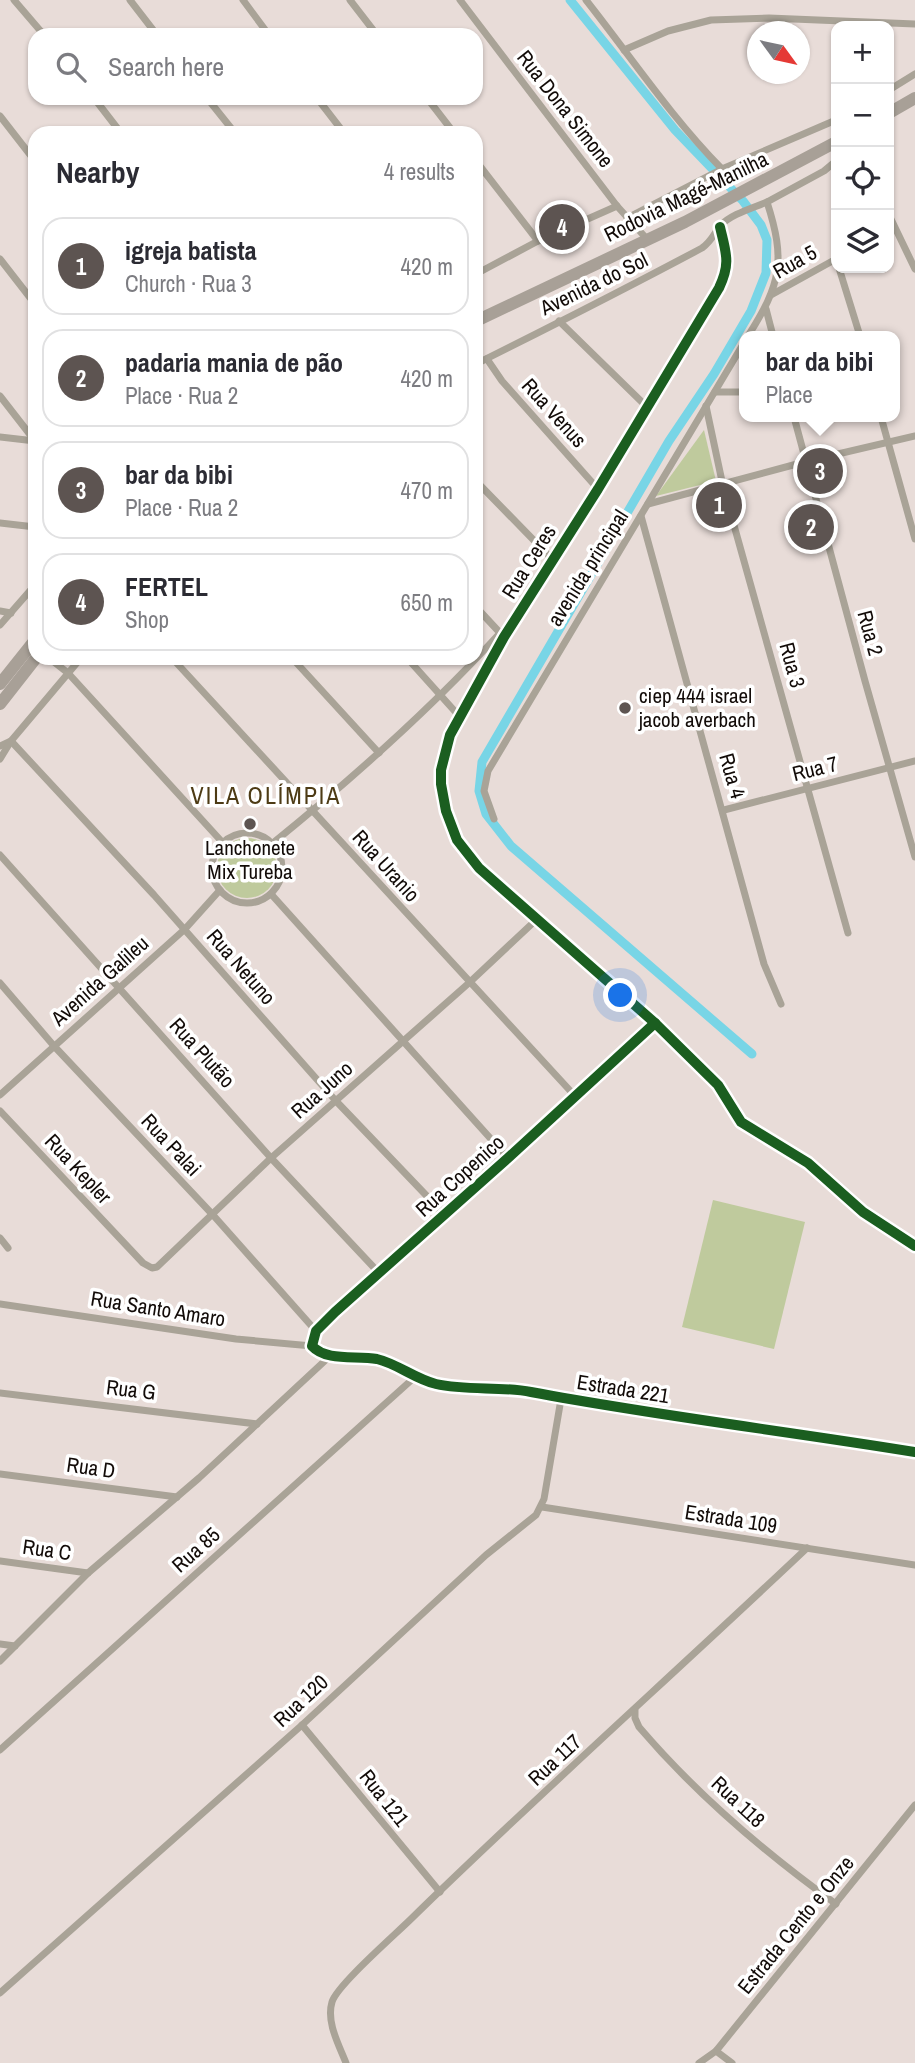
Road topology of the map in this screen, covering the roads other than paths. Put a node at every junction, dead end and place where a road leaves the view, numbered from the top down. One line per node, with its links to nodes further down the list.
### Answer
1 (14, 0): 8 (street)
2 (130, 0): 9 (street)
3 (243, 0): 10 (street)
4 (350, 0): 11 (street)
5 (460, 0): 12 (street, Rua Dona Simone)
6 (586, 0): 14 (street)
7 (915, 24): 14 (street)
8 (38, 28)
9 (152, 28)
10 (265, 28)
11 (372, 28)
12 (481, 28)
13 (483, 30): 35 (street, Rua Dona Simone)
14 (624, 50): 33 (street)
15 (915, 74): 16 (street)
16 (894, 87)
17 (915, 98): 22 (highway)
18 (99, 105): 25 (street)
19 (212, 105): 26 (street)
20 (322, 105): 27 (street)
21 (432, 105): 28 (street)
22 (894, 110)
23 (0, 116): 30 (street)
24 (831, 122): 33 (street)
25 (116, 126)
26 (229, 126)
27 (339, 126)
28 (448, 126)
29 (831, 145): 39 (highway, Rodovia Magé-Manilha)
30 (28, 151)
31 (831, 166): 34 (street)
32 (483, 170): 40 (street)
33 (719, 170): 36 (street)
34 (767, 202): 37 (street, Avenida do Sol); 47 (street)
35 (617, 206): 36 (street, Rua Dona Simone); 40 (street)
36 (627, 218): 39 (street, Rua Dona Simone)
37 (720, 226): 50 (street, Avenida do Sol); 60 (street, Rua Ceres)
38 (894, 233): 43 (street)
39 (646, 239): 49 (highway, Rodovia Magé-Manilha)
40 (538, 241): 44 (street)
41 (0, 259): 46 (street)
42 (831, 262): 47 (street, Rua 5)
43 (914, 264)
44 (483, 270)
45 (841, 273): 53 (street)
46 (28, 295)
47 (771, 295): 48 (street)
48 (766, 309): 51 (street); 52 (street)
49 (483, 318)
50 (559, 321): 55 (street, Avenida do Sol); 60 (street)
51 (751, 331)
52 (772, 331)
53 (858, 331)
54 (739, 351): 57 (street, avenida principal)
55 (487, 359): 56 (street, Avenida do Sol); 72 (street, Rua Venus)
56 (483, 361)
57 (715, 392): 58 (street); 61 (street, avenida principal)
58 (739, 392)
59 (0, 396): 64 (street)
60 (646, 406): 72 (street, Rua Ceres)
61 (706, 406): 70 (street, Rua 3); 73 (street, avenida principal)
62 (796, 422): 69 (street, Rua 2)
63 (882, 422): 68 (street)
64 (28, 432)
65 (915, 436): 68 (street)
66 (0, 437): 67 (street)
67 (28, 440)
68 (888, 444): 69 (street); 77 (street)
69 (808, 461): 70 (street); 104 (street, Rua 2)
70 (723, 486): 73 (street); 105 (street, Rua 3)
71 (483, 488): 78 (street)
72 (598, 489): 78 (street, Rua Ceres)
73 (648, 505): 74 (street, avenida principal)
74 (641, 516): 106 (street, Rua 4); 108 (street, avenida principal)
75 (0, 523): 76 (street)
76 (28, 526)
77 (915, 539)
78 (553, 561): 84 (street, Rua Ceres)
79 (28, 593): 81 (street)
80 (0, 611): 81 (street)
81 (11, 613): 83 (street)
82 (483, 615): 84 (street)
83 (0, 625)
84 (502, 635): 86 (street); 98 (street, Rua Ceres)
85 (28, 649): 95 (highway)
86 (483, 654)
87 (31, 665): 97 (highway)
88 (58, 665): 94 (street)
89 (75, 665): 94 (street)
90 (178, 665): 107 (street, Rua Uranio)
91 (298, 665): 101 (street)
92 (413, 665): 96 (street)
93 (472, 665): 96 (street)
94 (68, 673): 99 (street); 109 (street)
95 (0, 684)
96 (442, 696): 98 (street); 101 (street)
97 (0, 704)
98 (460, 716): 115 (street, Rua Ceres)
99 (11, 741): 100 (street); 102 (street); 116 (street, Rua Netuno)
100 (0, 746)
101 (379, 754): 107 (street)
102 (0, 759)
103 (915, 761): 104 (street, Rua 7)
104 (890, 768): 105 (street, Rua 7); 112 (street, Rua 2)
105 (806, 789): 106 (street, Rua 7); 117 (street, Rua 3)
106 (724, 810): 121 (street, Rua 4)
107 (313, 811): 110 (street); 118 (street, Rua Uranio)
108 (494, 819)
109 (223, 843): 110 (street); 113 (street)
110 (272, 843): 114 (street)
111 (0, 855): 120 (street, Rua Plutão)
112 (915, 857)
113 (220, 890): 114 (street); 116 (street, Avenida Galileu)
114 (271, 894): 123 (street, Rua Copenico)
115 (536, 920): 118 (street, Rua Juno); 122 (street, Rua Ceres)
116 (185, 929): 120 (street, Avenida Galileu); 127 (street, Rua Netuno)
117 (848, 933)
118 (470, 982): 123 (street, Rua Juno); 126 (street, Rua Uranio)
119 (0, 983): 124 (street, Rua Palai)
120 (121, 987): 124 (street, Avenida Galileu); 129 (street, Rua Plutão)
121 (781, 1004)
122 (655, 1023): 126 (street, Rua Copenico); 134 (street, Rua Ceres)
123 (404, 1040): 127 (street, Rua Juno); 130 (street, Rua Copenico)
124 (54, 1046): 125 (street, Avenida Galileu); 131 (street, Rua Palai)
125 (0, 1095)
126 (575, 1096): 130 (street, Rua Copenico)
127 (336, 1101): 129 (street, Rua Juno); 132 (street, Rua Netuno)
128 (0, 1111): 136 (street, Rua Kepler)
129 (271, 1158): 131 (street, Rua Juno); 137 (street, Rua Plutão)
130 (508, 1158): 132 (street, Rua Copenico)
131 (213, 1215): 136 (street, Rua Juno); 139 (street, Rua Palai)
132 (445, 1215): 137 (street, Rua Copenico)
133 (0, 1238): 135 (street)
134 (915, 1246)
135 (8, 1248)
136 (132, 1251)
137 (379, 1273): 139 (street, Rua Copenico)
138 (0, 1304): 140 (street, Rua Santo Amaro)
139 (316, 1331): 140 (street)
140 (312, 1346): 141 (street)
141 (330, 1356): 142 (street, Estrada 221); 145 (street)
142 (416, 1377): 144 (street, Estrada 221); 159 (street, Rua 85)
143 (0, 1393): 145 (street, Rua G)
144 (561, 1399): 146 (street, Estrada 221); 149 (street)
145 (257, 1424): 148 (street)
146 (915, 1452)
147 (0, 1474): 148 (street, Rua D)
148 (177, 1497): 153 (street)
149 (542, 1507): 150 (street, Estrada 109); 158 (street, Rua 120)
150 (807, 1548): 152 (street, Estrada 109); 157 (street, Rua 117)
151 (0, 1561): 153 (street, Rua C)
152 (915, 1565)
153 (88, 1573): 155 (street)
154 (0, 1644): 155 (street)
155 (15, 1646): 156 (street)
156 (0, 1661)
157 (635, 1710): 161 (street, Rua 117); 162 (street, Rua 118)
158 (302, 1725): 161 (street, Rua 121); 163 (street, Rua 120)
159 (0, 1750)
160 (915, 1805): 162 (street, Estrada Cento e Onze)
161 (439, 1892): 165 (street, Rua 117)
162 (836, 1904): 164 (street, Estrada Cento e Onze)
163 (0, 1993)
164 (716, 2051): 166 (street, Estrada Cento e Onze); 167 (street)
165 (346, 2063)
166 (699, 2063)
167 (732, 2063)

